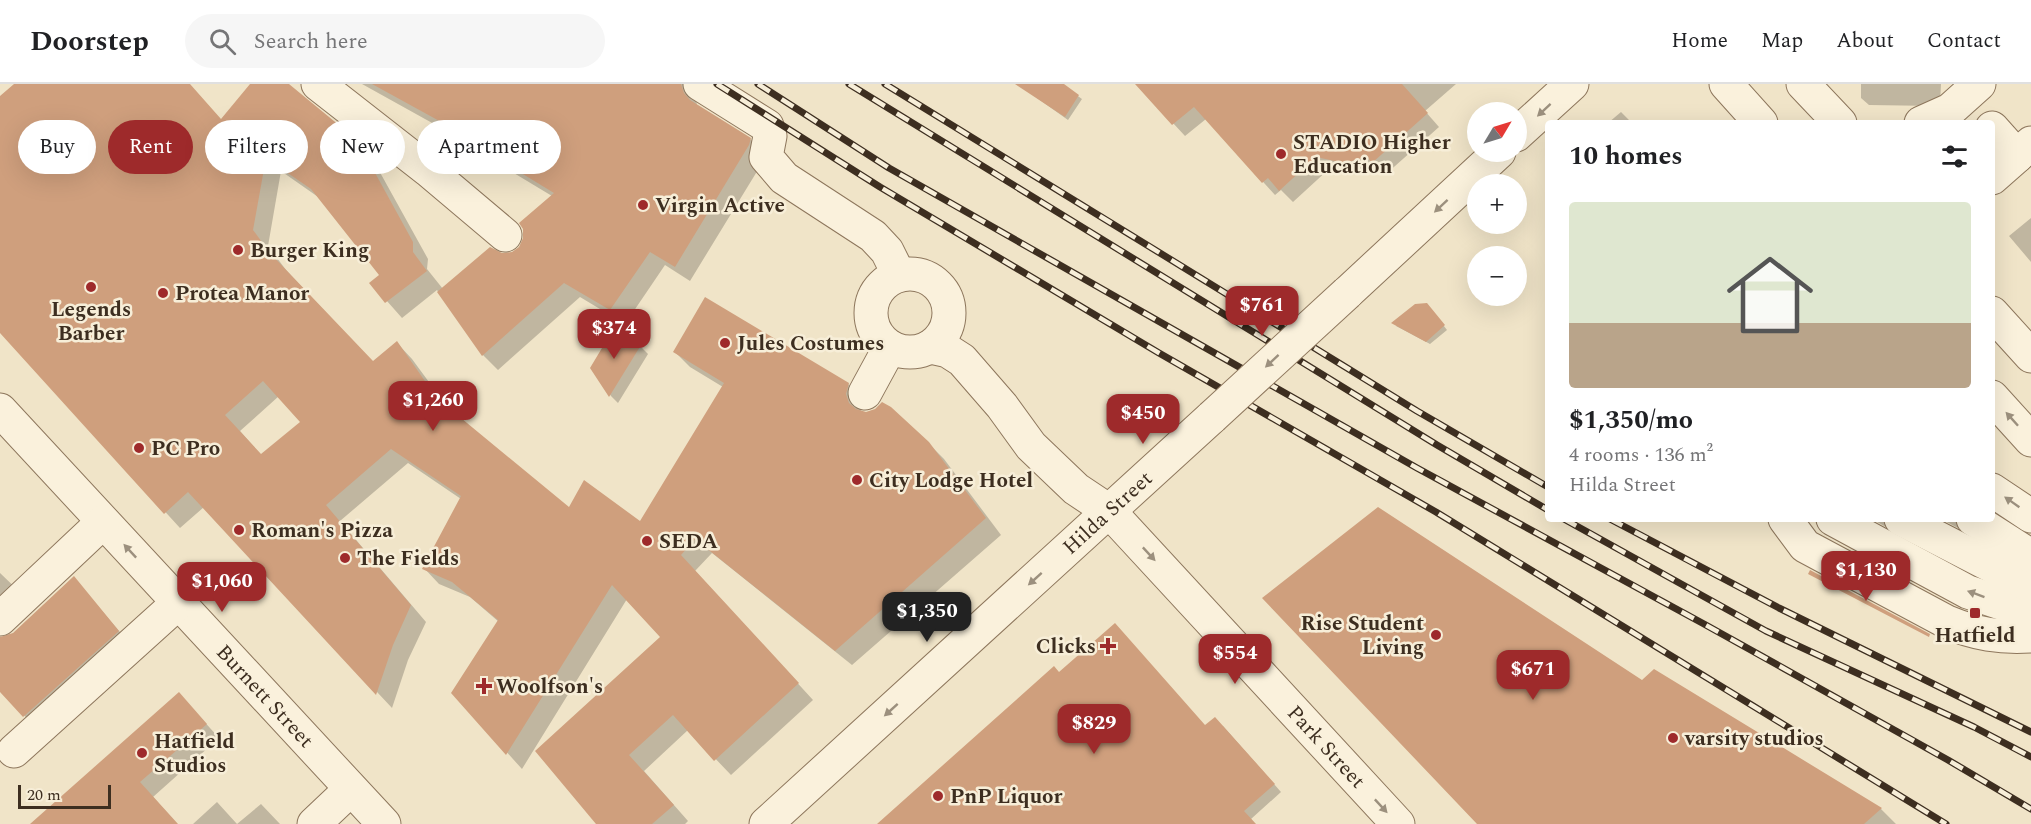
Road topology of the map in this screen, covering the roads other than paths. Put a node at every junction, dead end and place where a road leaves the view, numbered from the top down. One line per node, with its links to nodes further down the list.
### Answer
1 (318, 84): 20 (street)
2 (700, 84): 21 (street)
3 (1572, 84): 15 (street, one-way to 15)
4 (1726, 84): 9 (street)
5 (1748, 84): 10 (street)
6 (1782, 84): 11 (street)
7 (1803, 84): 12 (street)
8 (1972, 91): 13 (street); 14 (street)
9 (1758, 120)
10 (1780, 120)
11 (1815, 120)
12 (1837, 120)
13 (1928, 120)
14 (1986, 120)
15 (1527, 125)
16 (1995, 130): 17 (street)
17 (2024, 149): 19 (street)
18 (1488, 162): 37 (street, Hilda Street, one-way to 37, bridge)
19 (1995, 175)
20 (505, 235)
21 (912, 275): 23 (street); 27 (street)
22 (1995, 289): 25 (street)
23 (950, 309): 26 (street); 32 (street)
24 (1995, 316): 28 (street)
25 (2031, 329)
26 (930, 347): 27 (street); 32 (street)
27 (890, 348): 30 (street)
28 (2031, 356)
29 (0, 387): 34 (street)
30 (865, 393)
31 (1995, 400): 35 (street, one-way to 31)
32 (1002, 406): 37 (street, Park Street)
33 (0, 410): 34 (street, Burnett Street)
34 (23, 436): 39 (street, Burnett Street)
35 (2031, 440)
36 (1995, 492): 38 (street, one-way to 36)
37 (1109, 511): 54 (street, Hilda Street, one-way to 54); 55 (street, Park Street, one-way to 55)
38 (2031, 516)
39 (104, 522): 46 (street, Burnett Street, one-way to 39); 48 (street)
40 (1787, 522): 49 (street)
41 (1839, 522): 47 (street, one-way to 41)
42 (1907, 522): 45 (street)
43 (1978, 522): 44 (street)
44 (2031, 556)
45 (2031, 586)
46 (178, 603): 50 (street); 51 (street, Burnett Street)
47 (2031, 613)
48 (0, 619)
49 (2031, 636)
50 (14, 750)
51 (351, 789): 52 (street); 53 (street, Burnett Street)
52 (314, 824)
53 (384, 824)
54 (766, 824)
55 (1398, 824)

